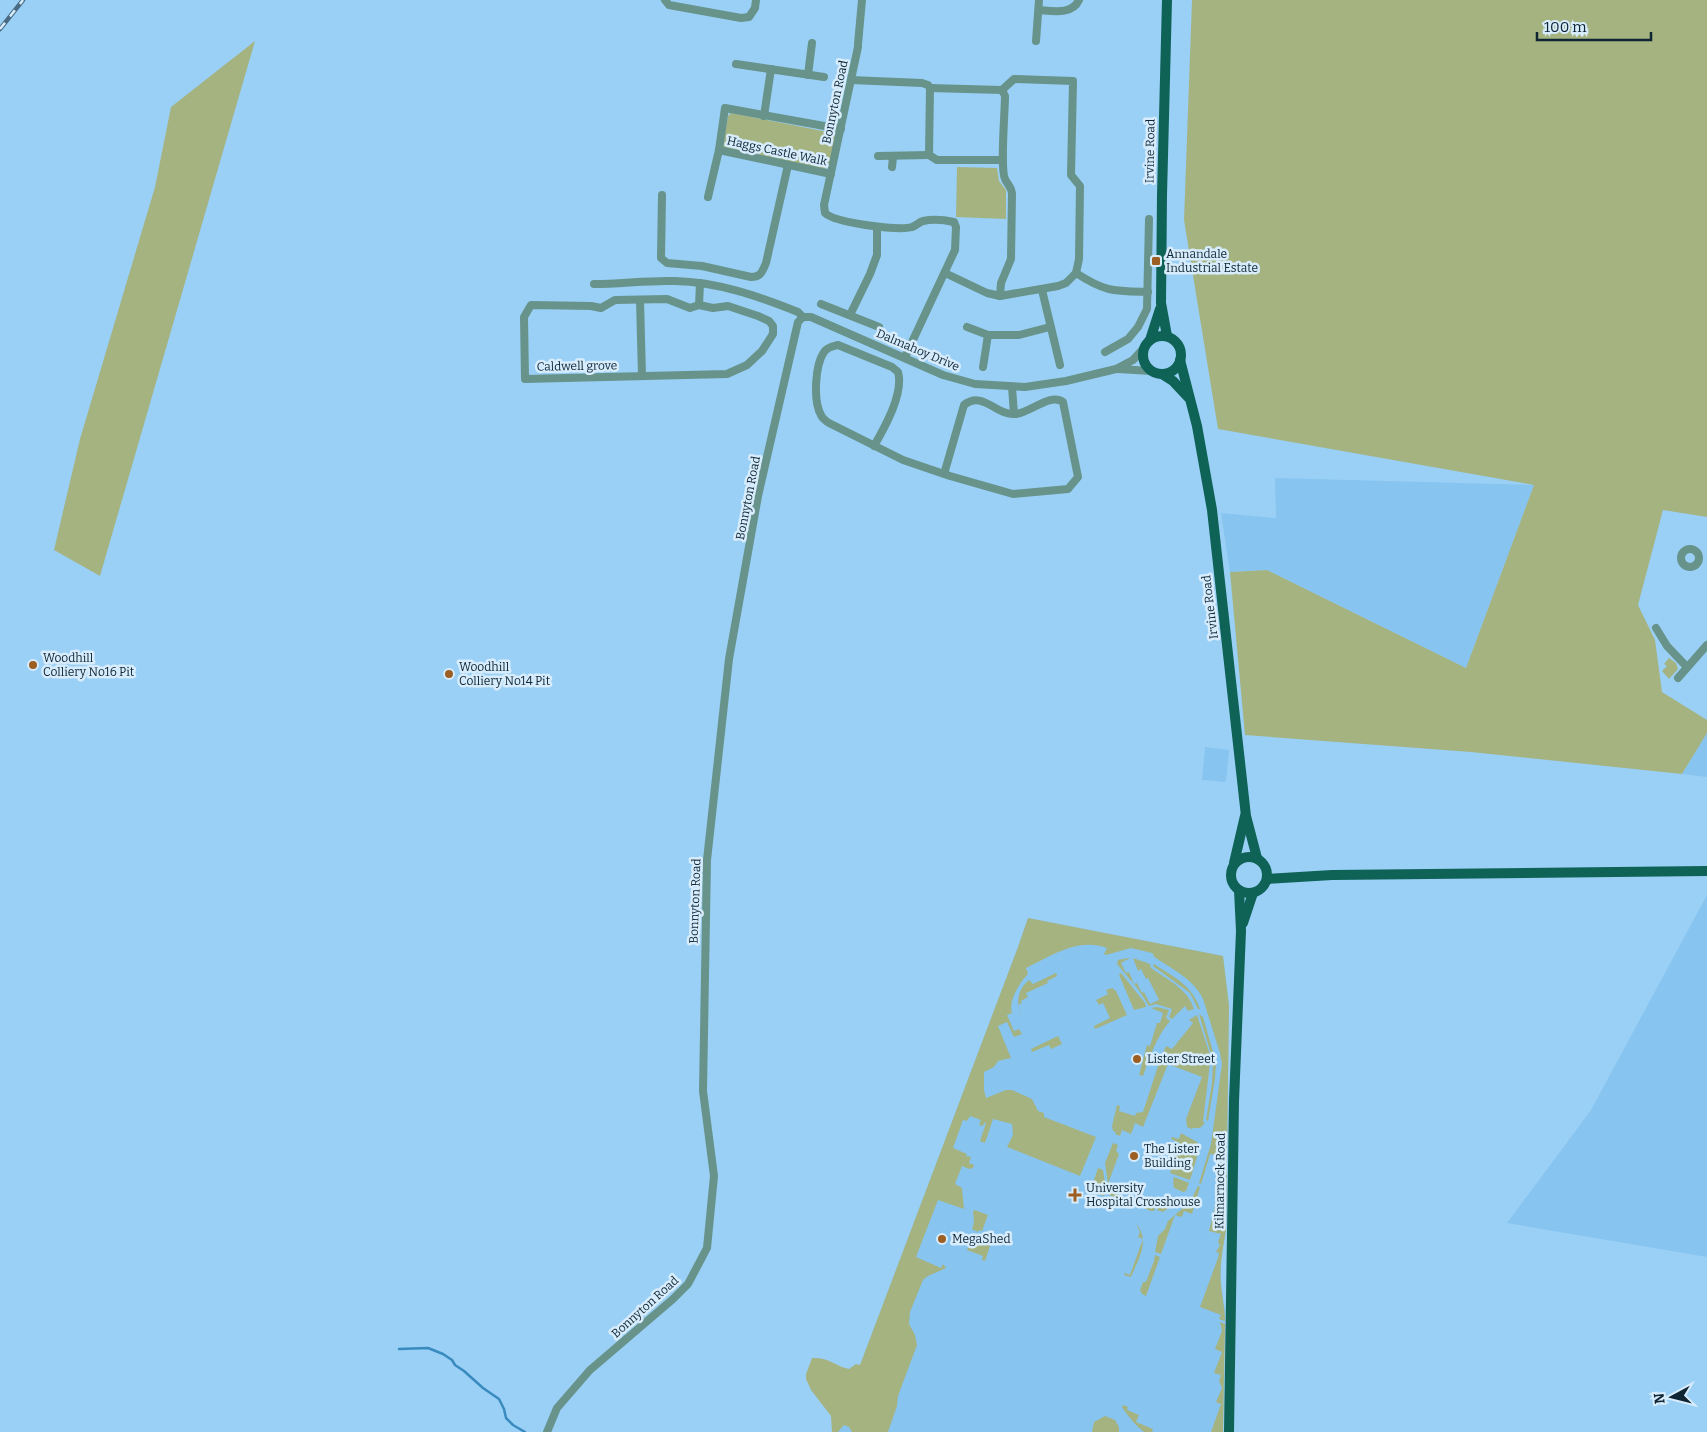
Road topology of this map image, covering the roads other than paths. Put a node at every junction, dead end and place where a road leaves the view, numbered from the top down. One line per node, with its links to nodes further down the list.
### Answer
1 (665, 0): 2 (street)
2 (756, 0)
3 (862, 0): 14 (street, Bonnyton Road)
4 (1039, 0): 7 (street)
5 (1079, 0): 7 (street)
6 (1167, 0): 39 (main road, Irvine Road)
7 (1039, 10): 8 (street)
8 (1036, 41)
9 (812, 43): 12 (street)
10 (736, 64): 11 (street)
11 (771, 69): 12 (street); 17 (street)
12 (808, 75): 13 (street)
13 (824, 77)
14 (852, 80): 15 (street); 18 (street, Bonnyton Road)
15 (930, 88): 16 (street); 20 (street)
16 (1002, 90): 23 (street); 32 (street)
17 (764, 116): 18 (street); 19 (street)
18 (841, 129): 26 (street, Bonnyton Road)
19 (719, 150): 24 (street, Haggs Castle Walk); 28 (street)
20 (930, 155): 22 (street); 23 (street)
21 (878, 156): 22 (street)
22 (893, 156): 25 (street)
23 (1003, 160): 37 (street)
24 (788, 165): 26 (street, Haggs Castle Walk); 27 (street)
25 (892, 168)
26 (831, 174): 30 (street, Bonnyton Road)
27 (662, 195)
28 (708, 197)
29 (1149, 219): 36 (street)
30 (878, 227): 31 (street); 42 (street)
31 (945, 273): 37 (street); 52 (street)
32 (1076, 273): 35 (street); 36 (street)
33 (700, 283): 34 (street, Dalmahoy Drive); 40 (street); 43 (street, Dalmahoy Drive)
34 (594, 284)
35 (1042, 290): 37 (street); 46 (street)
36 (1148, 292): 51 (street)
37 (1000, 296)
38 (640, 300): 40 (street, Caldwell grove); 59 (street); 59 (street, Caldwell grove)
39 (1162, 303): 48 (main road); 49 (main road)
40 (699, 304): 59 (street, Caldwell grove)
41 (821, 304): 42 (street)
42 (850, 315): 44 (street)
43 (803, 317): 52 (street, Dalmahoy Drive); 77 (street, Bonnyton Road)
44 (879, 327)
45 (967, 327): 47 (street)
46 (1050, 327): 47 (street); 54 (street)
47 (988, 335): 55 (street)
48 (1167, 336): 49 (main road); 53 (main road)
49 (1150, 340): 50 (main road)
50 (1143, 349): 56 (street); 57 (main road)
51 (1105, 352)
52 (905, 357): 60 (street, Dalmahoy Drive)
53 (1180, 360): 58 (main road); 61 (main road, Irvine Road)
54 (1060, 365)
55 (983, 367)
56 (1116, 369): 57 (street); 60 (street, Dalmahoy Drive)
57 (1151, 371): 58 (main road)
58 (1162, 374): 61 (main road)
59 (642, 376)
60 (1012, 387): 62 (street)
61 (1189, 398): 69 (main road, Irvine Road)
62 (1014, 414): 64 (street); 64 (street)
63 (874, 446): 63 (street); 64 (street)
64 (944, 474)
65 (1656, 628): 67 (street)
66 (1707, 645): 67 (street)
67 (1688, 667): 68 (street)
68 (1678, 678)
69 (1246, 816): 70 (main road, Irvine Road); 71 (main road, Irvine Road)
70 (1257, 858): 71 (main road); 73 (main road)
71 (1234, 863): 74 (main road)
72 (1707, 871): 73 (main road)
73 (1267, 880): 75 (main road)
74 (1239, 890): 75 (main road); 76 (main road, Kilmarnock Road)
75 (1253, 893): 76 (main road, Kilmarnock Road)
76 (1241, 931): 78 (main road, Kilmarnock Road)
77 (547, 1432)
78 (1229, 1432)

